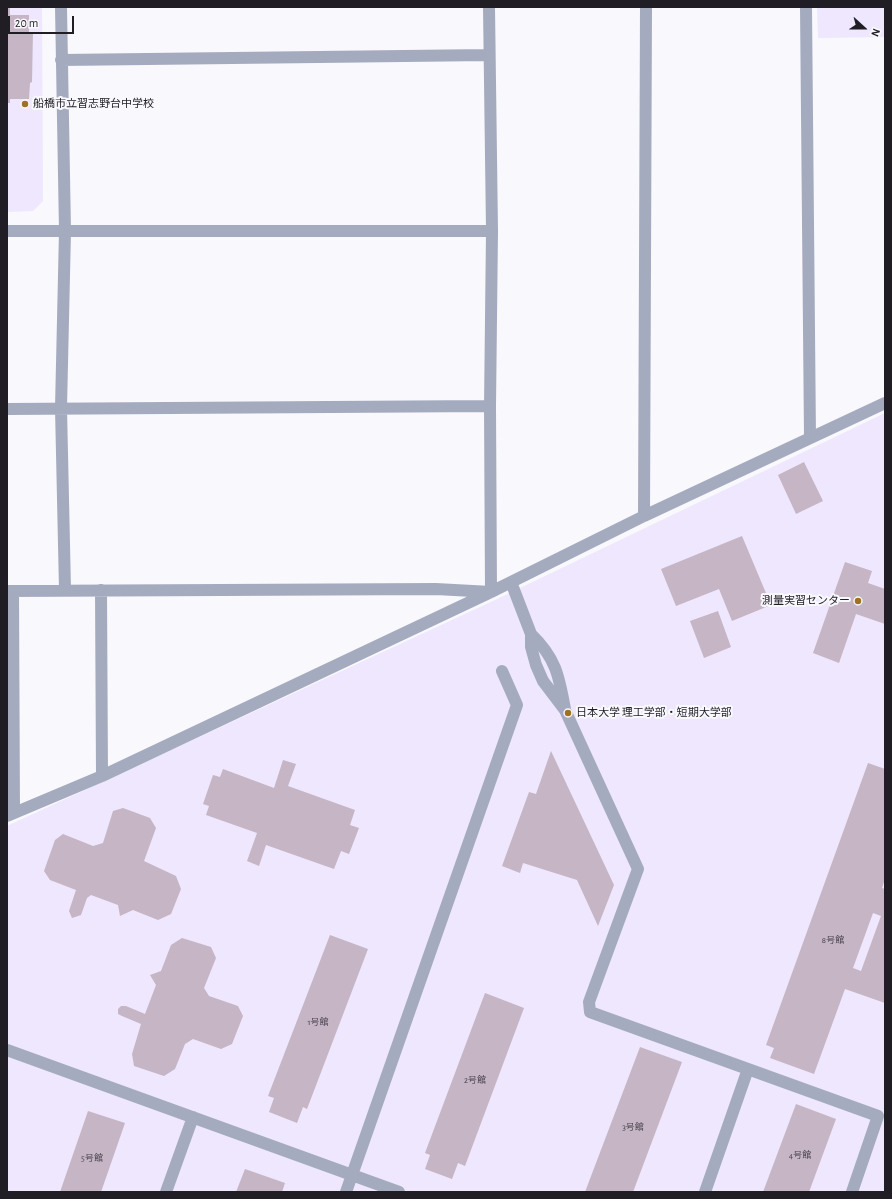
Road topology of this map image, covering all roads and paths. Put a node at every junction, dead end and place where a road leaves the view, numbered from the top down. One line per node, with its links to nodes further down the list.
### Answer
1 (61, 7): 6 (street)
2 (489, 7): 5 (street)
3 (646, 7): 15 (street)
4 (806, 7): 14 (street)
5 (489, 55): 6 (street); 7 (street)
6 (61, 60): 9 (street)
7 (492, 230): 9 (street); 11 (street)
8 (7, 231): 9 (street)
9 (65, 231): 12 (street)
10 (885, 402): 14 (street)
11 (490, 406): 12 (street); 20 (street)
12 (61, 408): 13 (street); 17 (street)
13 (7, 409)
14 (810, 438): 15 (street)
15 (644, 516): 16 (street)
16 (511, 582): 20 (street); 21 (street)
17 (65, 590): 18 (street); 19 (street)
18 (101, 590): 20 (street); 24 (street)
19 (10, 591): 25 (street)
20 (491, 592): 24 (street)
21 (531, 634): 23 (street); 23 (street)
22 (502, 671): 29 (street)
23 (565, 710): 27 (street)
24 (102, 776): 25 (street)
25 (10, 814)
26 (7, 1050): 28 (street)
27 (748, 1069): 33 (street); 34 (street)
28 (193, 1117): 29 (street); 30 (street)
29 (352, 1175): 31 (street); 32 (street)
30 (166, 1192)
31 (346, 1192)
32 (399, 1192)
33 (705, 1192)
34 (852, 1192)

